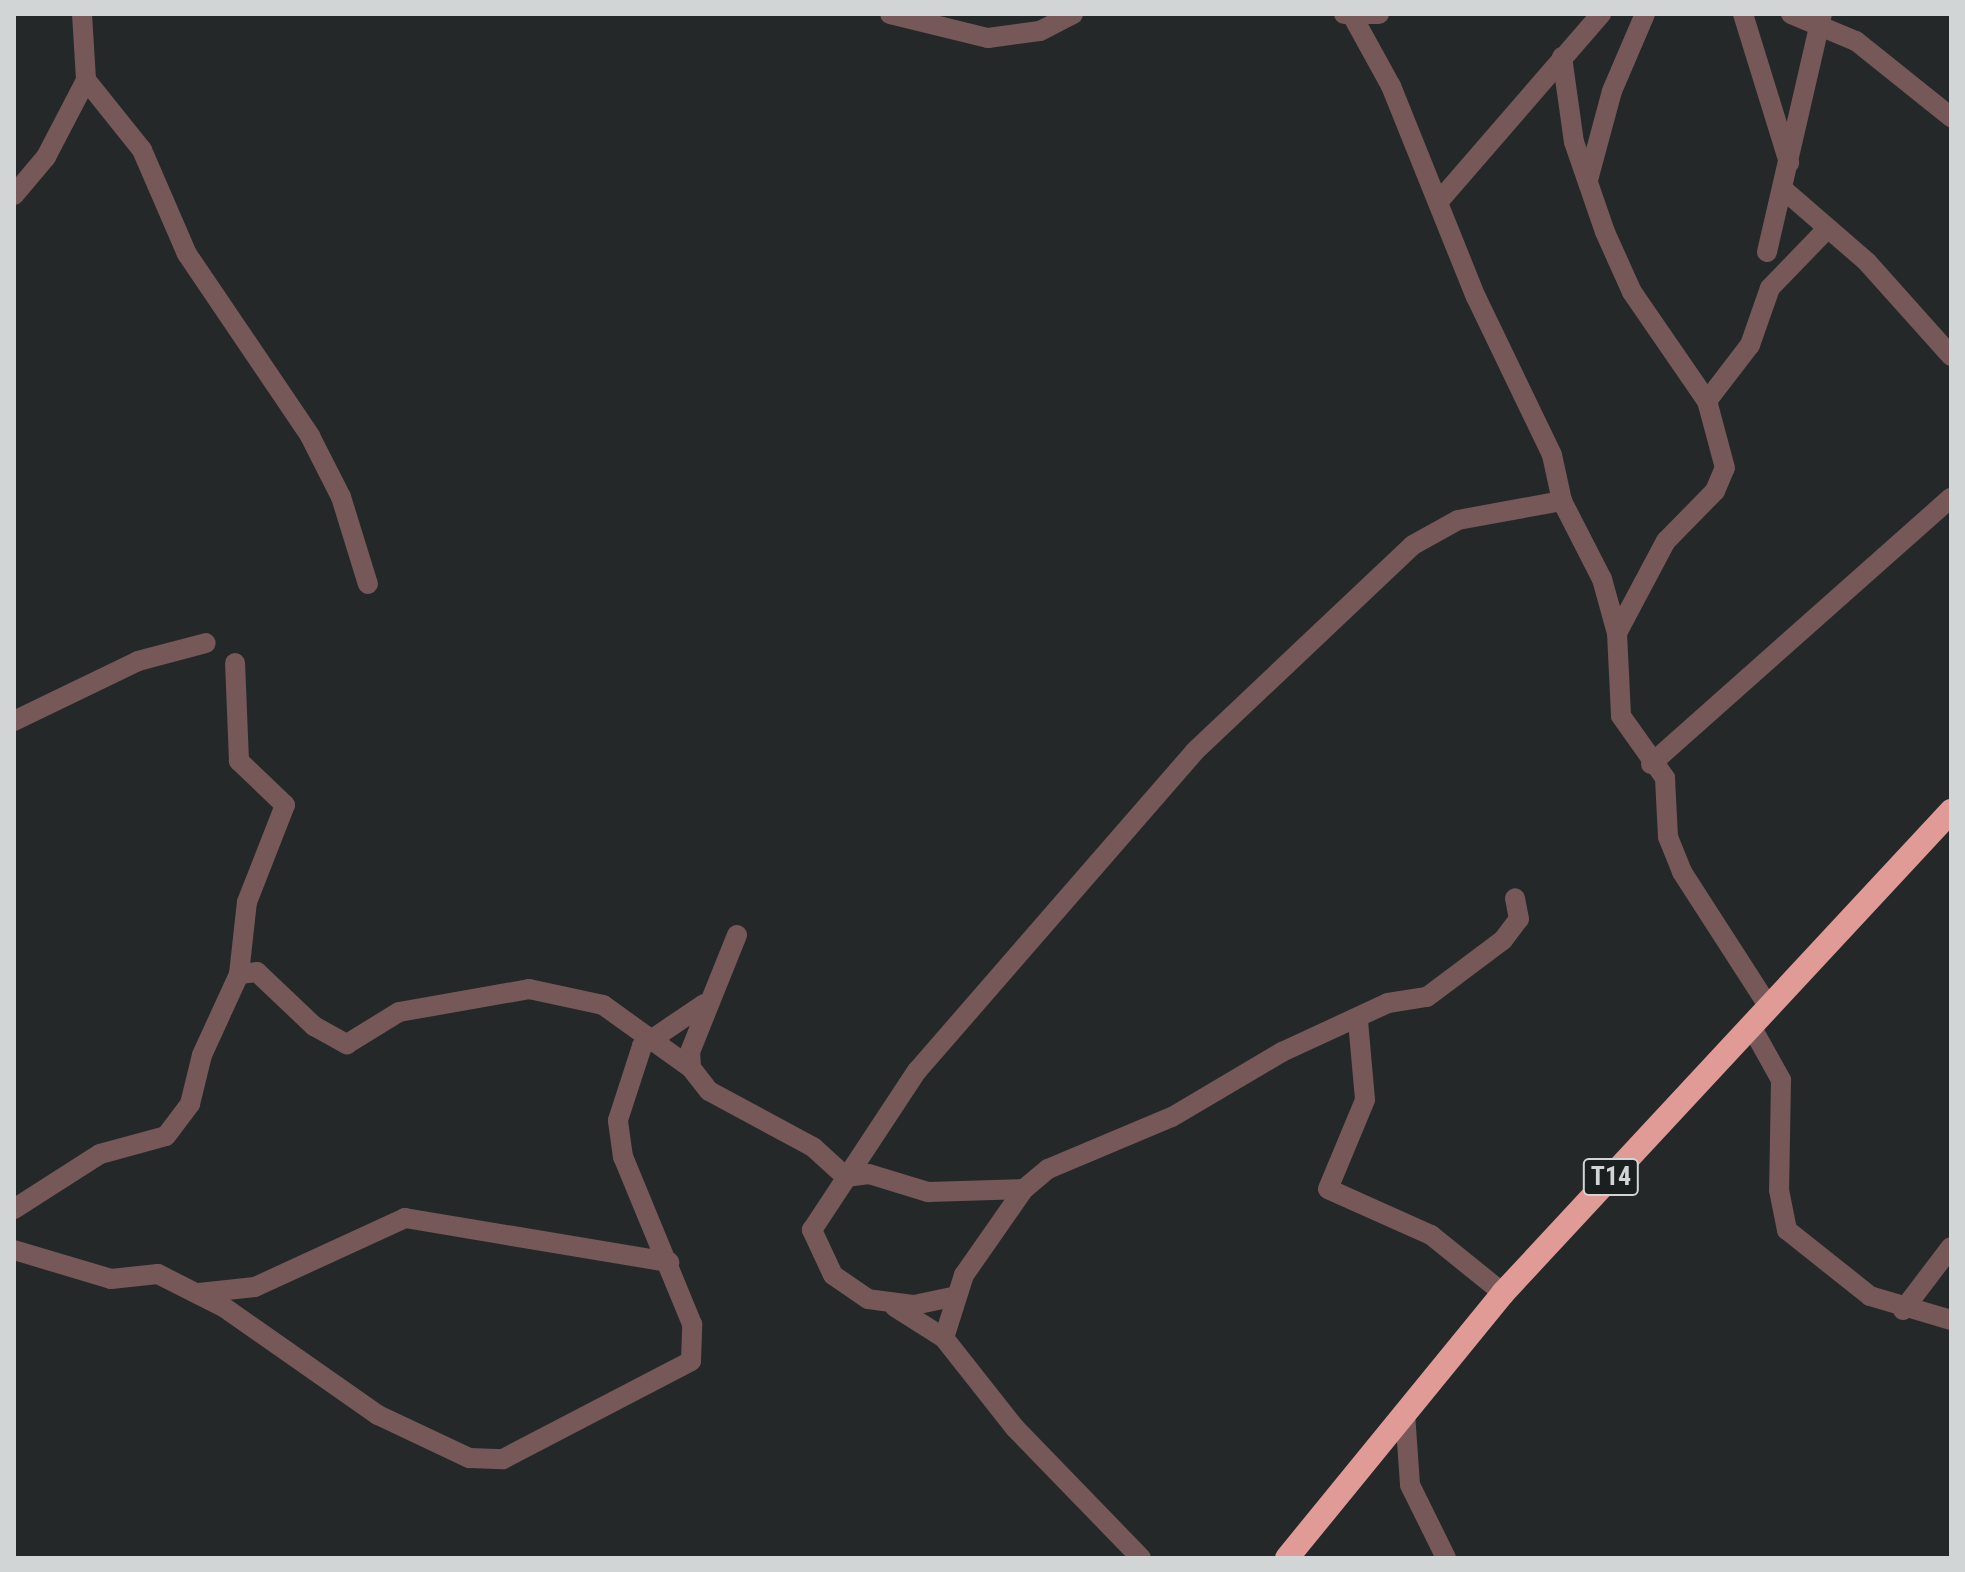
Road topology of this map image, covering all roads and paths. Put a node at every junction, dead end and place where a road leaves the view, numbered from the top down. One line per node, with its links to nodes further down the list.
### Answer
1 (82, 14): 12 (street)
2 (890, 14): 3 (street)
3 (1073, 14)
4 (1379, 14): 9 (street)
5 (1601, 14): 11 (street)
6 (1645, 14): 15 (street)
7 (1743, 14): 14 (street)
8 (1791, 14): 10 (street)
9 (1349, 16): 18 (street)
10 (1822, 19): 13 (street); 14 (street)
11 (1562, 57): 15 (street); 18 (street)
12 (86, 80): 17 (street); 25 (street)
13 (1948, 112)
14 (1790, 165): 16 (street)
15 (1588, 180): 22 (street)
16 (1784, 190): 19 (street); 20 (street)
17 (14, 195)
18 (1440, 200): 24 (street)
19 (1828, 228): 21 (street); 22 (street)
20 (1767, 252)
21 (1951, 356)
22 (1707, 401): 26 (street)
23 (1951, 498): 30 (street)
24 (1562, 501): 26 (street); 41 (street)
25 (368, 584)
26 (1617, 633): 30 (street)
27 (206, 643): 29 (street)
28 (235, 663): 34 (street)
29 (14, 721)
30 (1651, 764): 36 (street)
31 (1951, 811): 36 (highway, T14)
32 (1515, 898): 37 (street)
33 (737, 935): 35 (street)
34 (239, 974): 39 (street); 43 (street)
35 (704, 1004): 39 (street); 40 (street)
36 (1769, 1007): 38 (highway, T14)
37 (1358, 1021): 42 (street); 48 (street)
38 (1751, 1026): 48 (highway, T14); 51 (street)
39 (653, 1036): 40 (street); 46 (street)
40 (691, 1068): 41 (street)
41 (846, 1177): 42 (street); 50 (street)
42 (1024, 1189): 49 (street)
43 (14, 1209)
44 (1951, 1247): 51 (street)
45 (14, 1250): 47 (street)
46 (669, 1262): 47 (street); 47 (street)
47 (199, 1293)
48 (1503, 1293): 54 (highway, T14)
49 (952, 1297): 50 (street); 53 (street)
50 (892, 1306): 53 (street)
51 (1903, 1310): 52 (street)
52 (1951, 1320)
53 (944, 1338): 55 (street)
54 (1405, 1413): 56 (highway, T14); 57 (street)
55 (1141, 1558)
56 (1287, 1558)
57 (1446, 1558)

